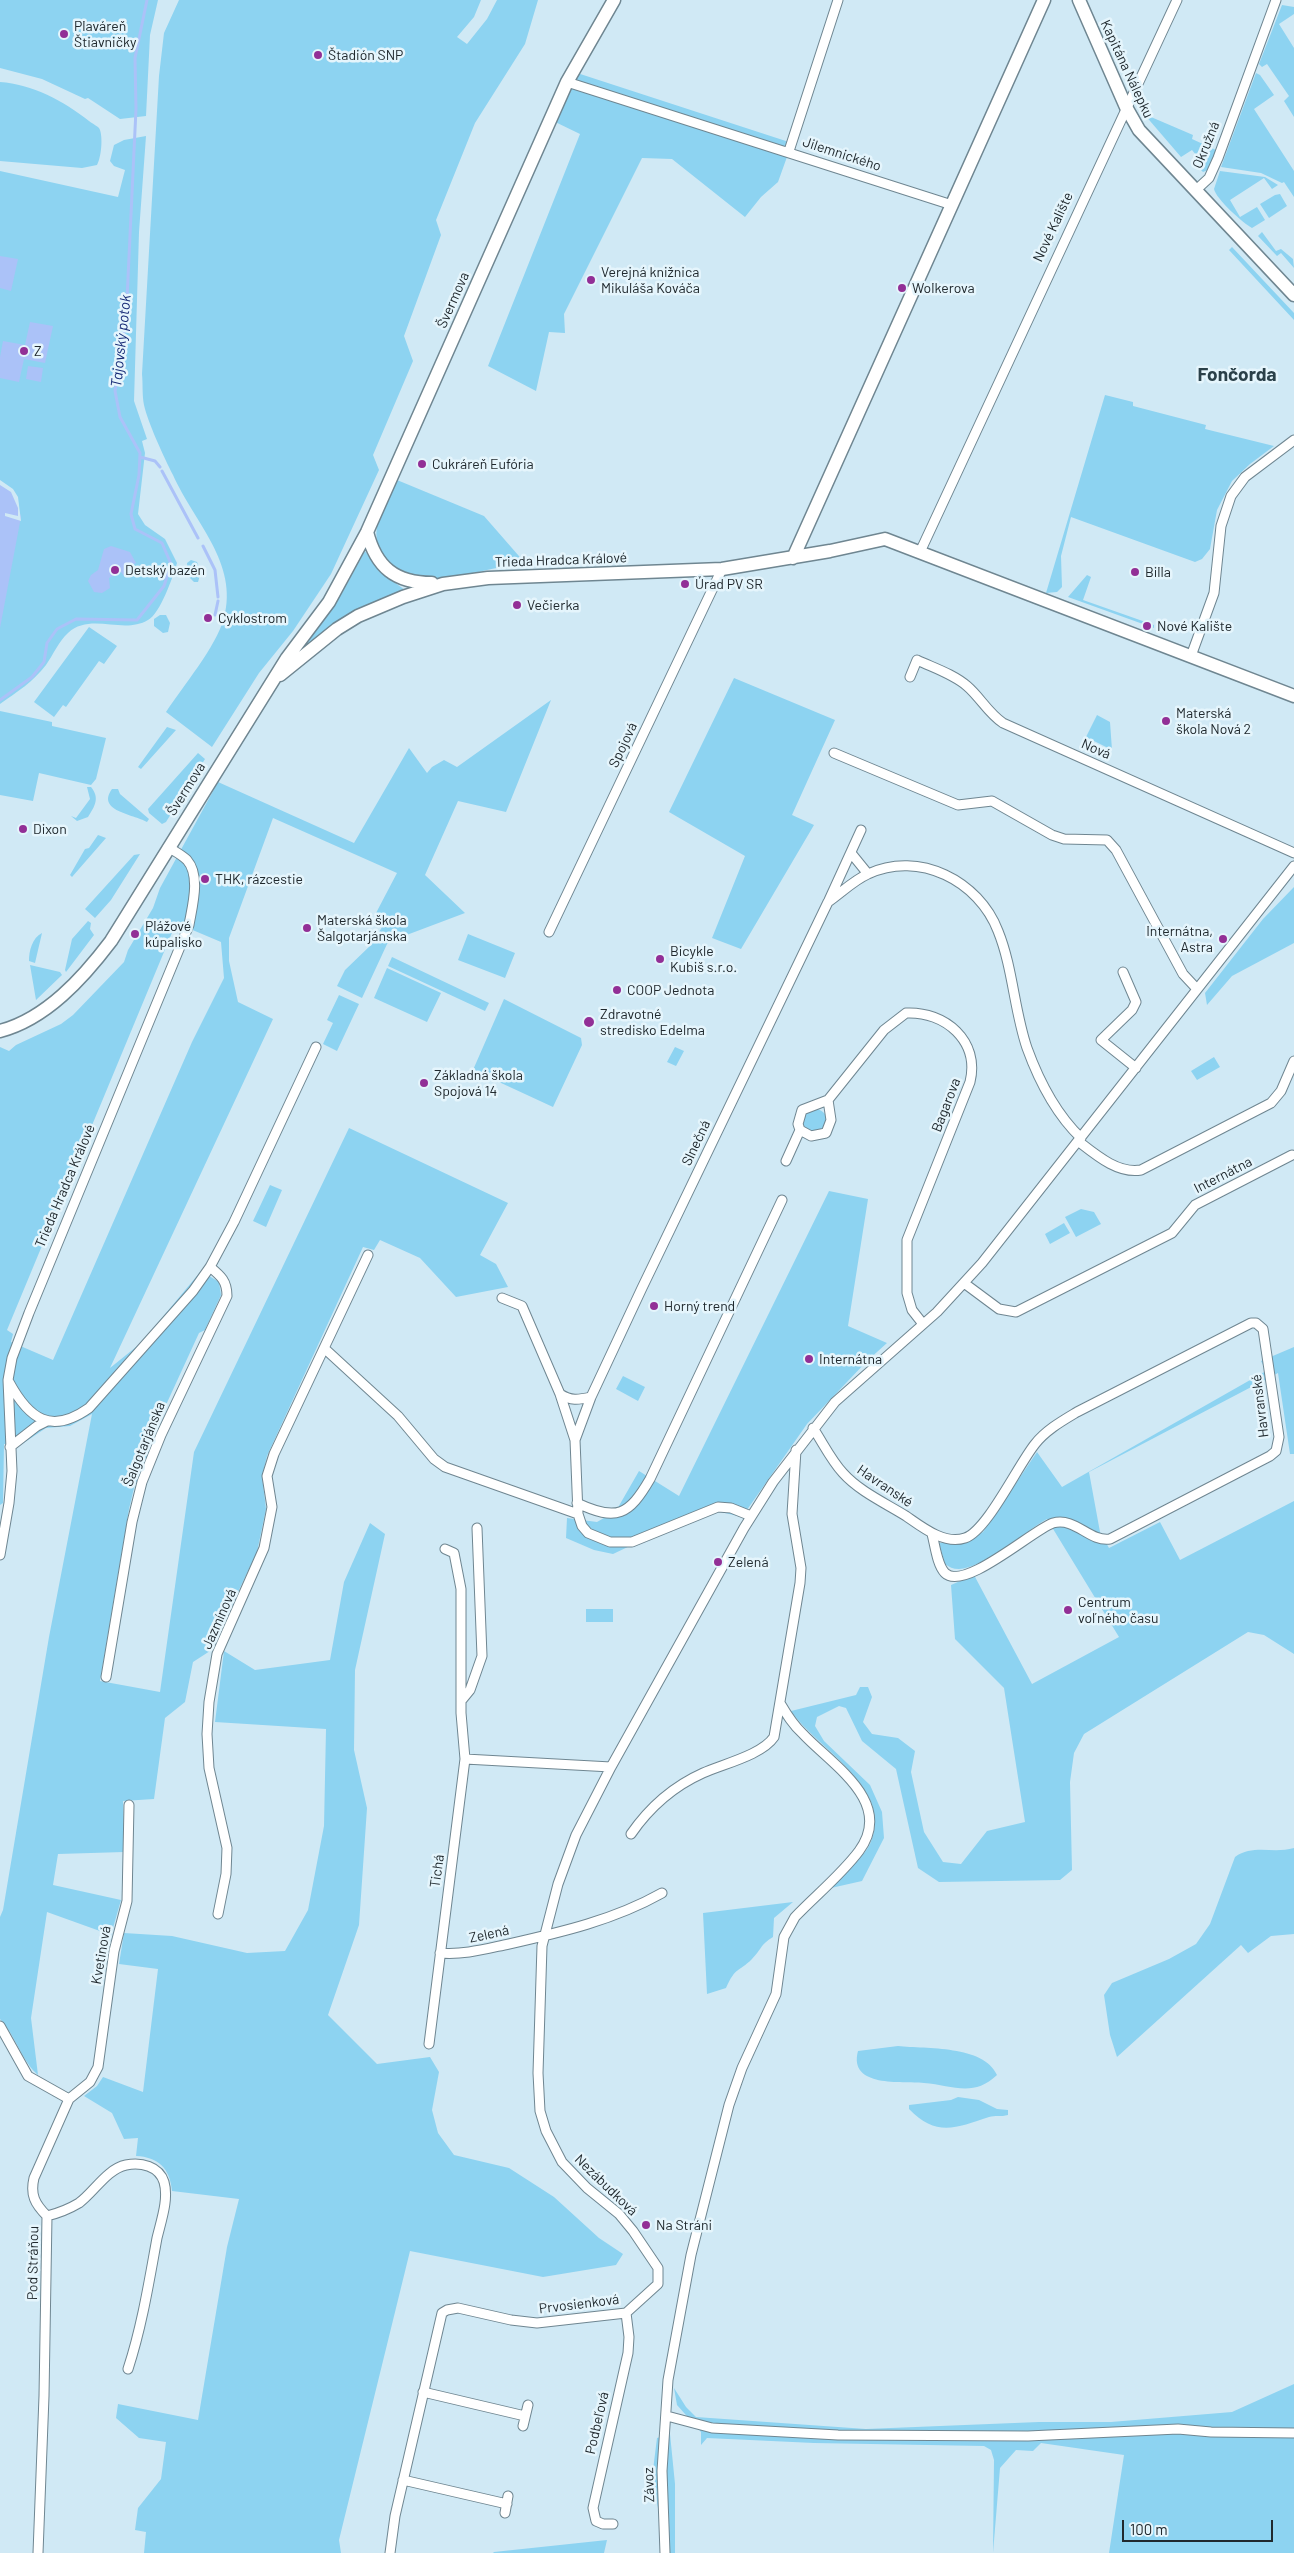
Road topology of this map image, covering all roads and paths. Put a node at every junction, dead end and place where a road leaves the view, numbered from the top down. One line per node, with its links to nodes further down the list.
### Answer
1 (614, 0): 7 (street, Švermova)
2 (838, 0): 9 (street, Jilemnického)
3 (1044, 0): 11 (street)
4 (1079, 0): 8 (street, Kapitána Nálepku)
5 (1177, 0): 8 (street, Nové Kalište)
6 (1276, 0): 10 (street, Okružná)
7 (567, 82): 9 (street); 14 (street, Švermova)
8 (1126, 107): 10 (street, Kapitána Nálepku); 15 (street, Nové Kalište)
9 (789, 151): 11 (street, Jilemnického)
10 (1196, 190): 12 (street)
11 (952, 205): 16 (street)
12 (1294, 295)
13 (1294, 440): 19 (street)
14 (367, 532): 18 (street); 21 (street, Švermova)
15 (920, 552): 16 (street, Trieda Hradca Králové); 19 (street)
16 (793, 558): 17 (street, Trieda Hradca Králové)
17 (722, 569): 18 (street, Trieda Hradca Králové); 31 (street, Spojová)
18 (443, 584): 21 (street, Trieda Hradca Králové)
19 (1191, 656): 22 (street)
20 (910, 676): 27 (street, Nová)
21 (271, 683): 25 (street, Švermova)
22 (1294, 696)
23 (834, 753): 33 (street)
24 (861, 830): 26 (street, Slnečná)
25 (168, 847): 34 (street, Švermova); 50 (street, Trieda Hradca Králové)
26 (851, 853): 29 (street); 30 (street, Slnečná)
27 (1294, 853)
28 (1294, 866): 33 (street)
29 (868, 874): 30 (street, Slnečná); 40 (street, Slnečná)
30 (828, 902): 52 (street, Slnečná)
31 (549, 932)
32 (1123, 972): 37 (street)
33 (1197, 989): 37 (street)
34 (0, 1031)
35 (316, 1047): 45 (street)
36 (1294, 1061): 40 (street)
37 (1136, 1068): 40 (street)
38 (828, 1100): 39 (street); 39 (street); 48 (street, Bagarova)
39 (800, 1130): 42 (street)
40 (1080, 1140): 46 (street)
41 (1292, 1155): 46 (street, Internátna)
42 (786, 1161)
43 (782, 1200): 58 (street)
44 (368, 1255): 49 (street, Jazmínová)
45 (210, 1267): 53 (street); 65 (street, Šalgotarjánska)
46 (964, 1283): 48 (street)
47 (502, 1298): 51 (street, Slnečná)
48 (923, 1324): 54 (street)
49 (324, 1348): 59 (street); 73 (street, Jazmínová)
50 (8, 1380): 53 (street); 56 (street, Trieda Hradca Králové)
51 (560, 1394): 52 (street); 55 (street, Slnečná)
52 (591, 1397): 55 (street, Slnečná)
53 (47, 1421): 56 (street)
54 (813, 1428): 57 (street); 62 (street, Havranské)
55 (574, 1440): 58 (street, Slnečná)
56 (10, 1447): 64 (street, Trieda Hradca Králové)
57 (796, 1450): 60 (street); 67 (street)
58 (577, 1503): 59 (street, Slnečná)
59 (578, 1514): 60 (street, Slnečná)
60 (751, 1516): 69 (street)
61 (476, 1528): 66 (street)
62 (932, 1534): 62 (street, Havranské)
63 (445, 1549): 66 (street, Tichá)
64 (0, 1555)
65 (106, 1677)
66 (461, 1701): 68 (street, Tichá)
67 (780, 1703): 71 (street); 86 (street, Závoz)
68 (465, 1759): 69 (street); 75 (street, Tichá)
69 (611, 1767): 74 (street)
70 (129, 1805): 78 (street, Kvetinová)
71 (631, 1834)
72 (662, 1893): 74 (street, Zelená)
73 (218, 1914)
74 (544, 1936): 75 (street, Zelená); 80 (street, Nezábudková)
75 (440, 1953): 77 (street, Tichá)
76 (0, 2026): 78 (street)
77 (429, 2044)
78 (69, 2099): 79 (street, Kvetinová)
79 (48, 2216): 82 (street, Pod Stráňou); 92 (street, Pod Stráňou)
80 (646, 2294): 81 (street, Prvosienková)
81 (626, 2313): 83 (street, Prvosienková); 91 (street, Podbeľová)
82 (128, 2369)
83 (423, 2392): 85 (street); 89 (street, Prvosienková)
84 (528, 2406): 85 (street)
85 (525, 2416): 87 (street)
86 (667, 2416): 88 (street); 94 (street, Závoz)
87 (523, 2426)
88 (1294, 2433)
89 (403, 2480): 90 (street); 93 (street, Prvosienková)
90 (507, 2504)
91 (613, 2524)
92 (38, 2553)
93 (390, 2553)
94 (665, 2553)

